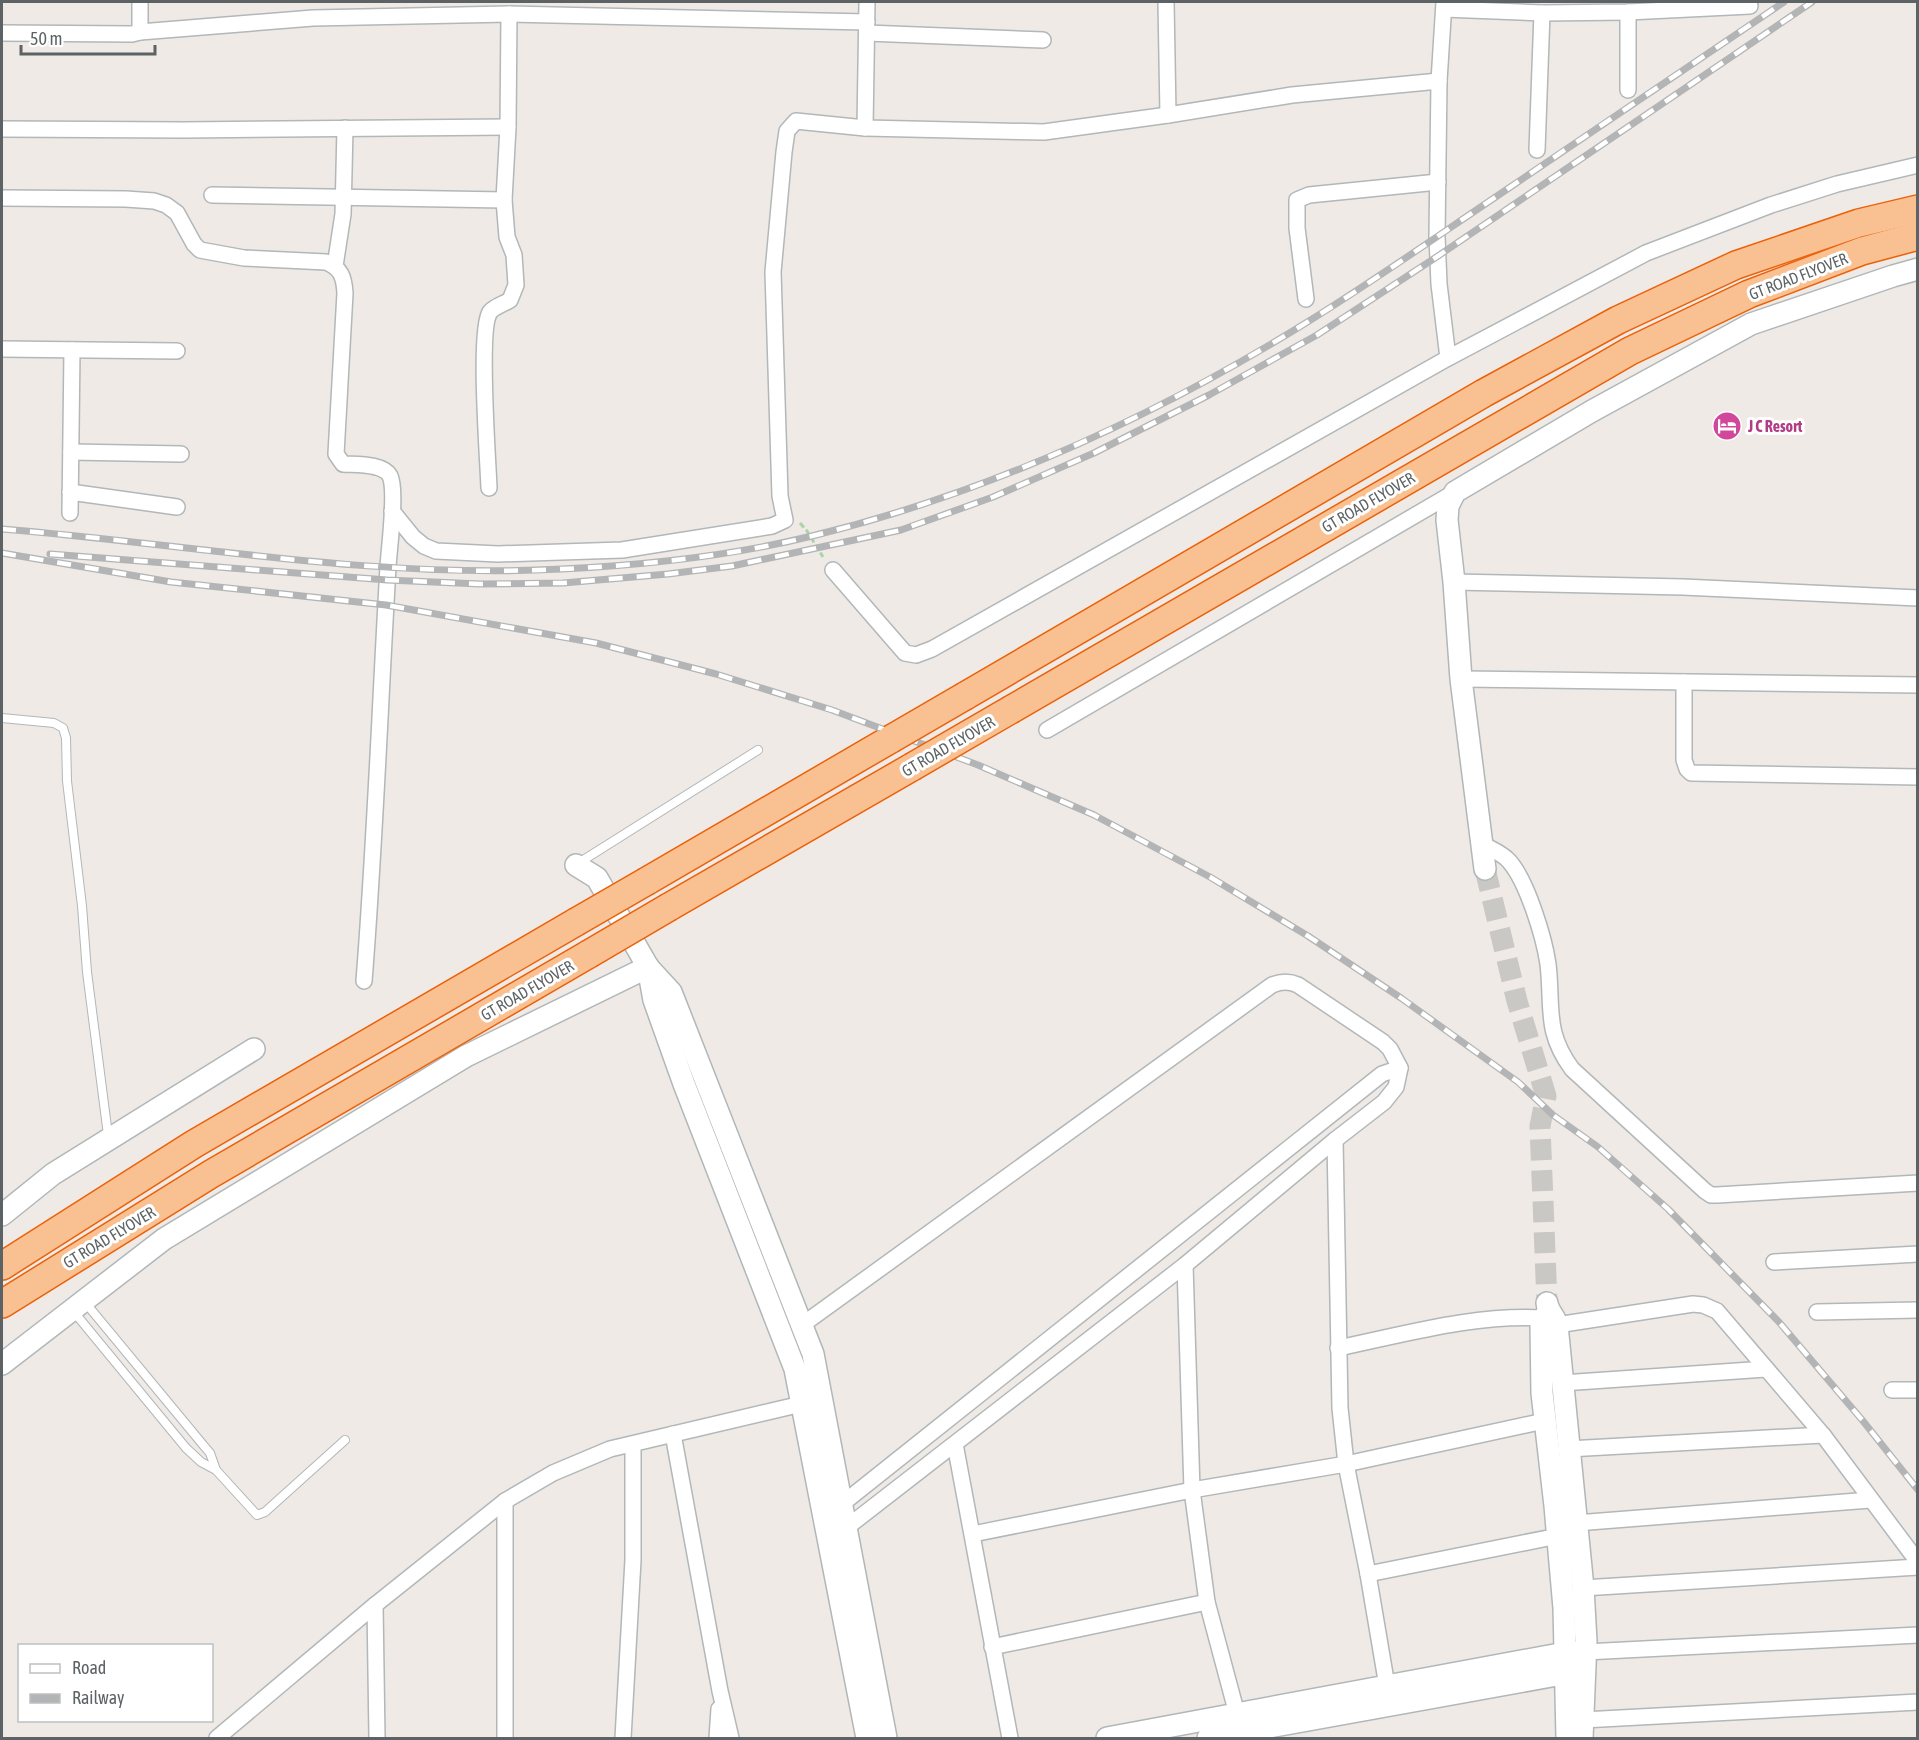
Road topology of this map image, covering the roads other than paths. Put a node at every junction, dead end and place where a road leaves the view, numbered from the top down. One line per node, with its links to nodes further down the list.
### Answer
1 (140, 2): 10 (street)
2 (867, 2): 9 (street)
3 (1166, 2): 15 (street)
4 (1444, 5): 7 (street); 13 (street)
5 (1750, 6): 6 (street)
6 (1628, 12): 7 (street); 14 (street)
7 (1542, 13): 20 (street)
8 (509, 14): 9 (street); 10 (street); 16 (street)
9 (867, 27): 12 (street); 18 (street)
10 (140, 32): 11 (street)
11 (2, 33)
12 (1043, 40)
13 (1438, 81): 15 (street); 22 (street)
14 (1628, 90)
15 (1168, 115): 18 (street)
16 (508, 127): 17 (street); 26 (street)
17 (345, 128): 19 (street); 25 (street)
18 (865, 128): 42 (street)
19 (2, 129)
20 (1537, 150)
21 (1917, 165): 35 (street)
22 (1438, 182): 31 (street); 35 (street)
23 (212, 195): 25 (street)
24 (2, 198): 29 (street)
25 (344, 198): 26 (street); 29 (street)
26 (504, 200): 38 (street)
27 (1917, 209): 67 (highway, GT ROAD FLYOVER, bridge)
28 (1917, 236): 69 (highway, GT ROAD FLYOVER, bridge)
29 (335, 266): 42 (street)
30 (1917, 269): 40 (street)
31 (1306, 300)
32 (2, 349): 33 (street)
33 (72, 350): 34 (street); 36 (street)
34 (177, 351)
35 (1448, 358): 44 (street)
36 (70, 452): 37 (street); 39 (street)
37 (181, 454)
38 (489, 488)
39 (70, 492): 41 (street); 43 (street)
40 (1455, 492): 45 (street); 51 (street)
41 (177, 507)
42 (392, 511): 58 (street)
43 (70, 513)
44 (833, 570)
45 (1454, 582): 46 (street); 47 (street)
46 (1917, 598)
47 (1461, 679): 48 (street); 54 (street)
48 (1684, 682): 49 (street); 53 (street)
49 (1917, 685)
50 (2, 718): 61 (lane)
51 (1047, 730)
52 (758, 750): 55 (lane)
53 (1917, 777)
54 (1482, 844): 56 (street); 63 (street)
55 (576, 865): 57 (street)
56 (1485, 869)
57 (648, 967): 70 (street); 74 (street); 81 (street)
58 (364, 981)
59 (254, 1050): 61 (street)
60 (1400, 1068): 62 (street); 74 (street); 94 (street)
61 (109, 1140): 64 (street)
62 (1335, 1140): 68 (street); 75 (street)
63 (1917, 1183)
64 (2, 1215)
65 (1917, 1254): 66 (street)
66 (1774, 1262)
67 (2, 1266)
68 (1185, 1266): 87 (street); 91 (street)
69 (2, 1304)
70 (78, 1305): 76 (street); 90 (lane); 90 (lane)
71 (1917, 1310): 72 (street)
72 (1817, 1312)
73 (1549, 1314): 75 (street); 77 (street); 78 (street); 82 (street)
74 (802, 1325): 81 (street)
75 (1338, 1348): 89 (street)
76 (2, 1364)
77 (1766, 1369): 78 (street); 84 (street)
78 (1562, 1383): 88 (street)
79 (1892, 1390): 80 (street)
80 (1917, 1390)
81 (812, 1401): 83 (street); 94 (street); 119 (street)
82 (1544, 1421): 89 (street); 98 (street)
83 (673, 1434): 86 (street); 109 (street)
84 (1823, 1435): 88 (street); 92 (street)
85 (345, 1440): 90 (lane)
86 (633, 1444): 93 (street); 116 (street)
87 (955, 1444): 96 (street); 97 (street)
88 (1568, 1449): 95 (street)
89 (1346, 1464): 91 (street); 101 (street)
90 (216, 1470)
91 (1192, 1490): 97 (street); 103 (street)
92 (1870, 1500): 95 (street); 99 (street)
93 (505, 1501): 104 (street); 115 (street)
94 (842, 1504): 96 (street)
95 (1576, 1523): 102 (street)
96 (846, 1528): 120 (street)
97 (973, 1534): 106 (street)
98 (1558, 1536): 101 (street); 107 (street)
99 (1917, 1562)
100 (1917, 1567): 102 (street)
101 (1368, 1574): 108 (street)
102 (1583, 1588): 107 (street)
103 (1207, 1602): 106 (street); 111 (street)
104 (375, 1605): 113 (street); 114 (street)
105 (1917, 1635): 107 (street)
106 (992, 1647): 121 (street)
107 (1575, 1662): 108 (street); 112 (street); 123 (street); 124 (street)
108 (1387, 1686): 111 (street)
109 (720, 1691): 117 (street); 118 (street)
110 (1917, 1702): 112 (street)
111 (1237, 1714): 122 (street)
112 (1583, 1729)
113 (217, 1738)
114 (377, 1738)
115 (504, 1738)
116 (624, 1738)
117 (717, 1738)
118 (731, 1738)
119 (867, 1738)
120 (886, 1738)
121 (1010, 1738)
122 (1107, 1738)
123 (1208, 1738)
124 (1567, 1738)

